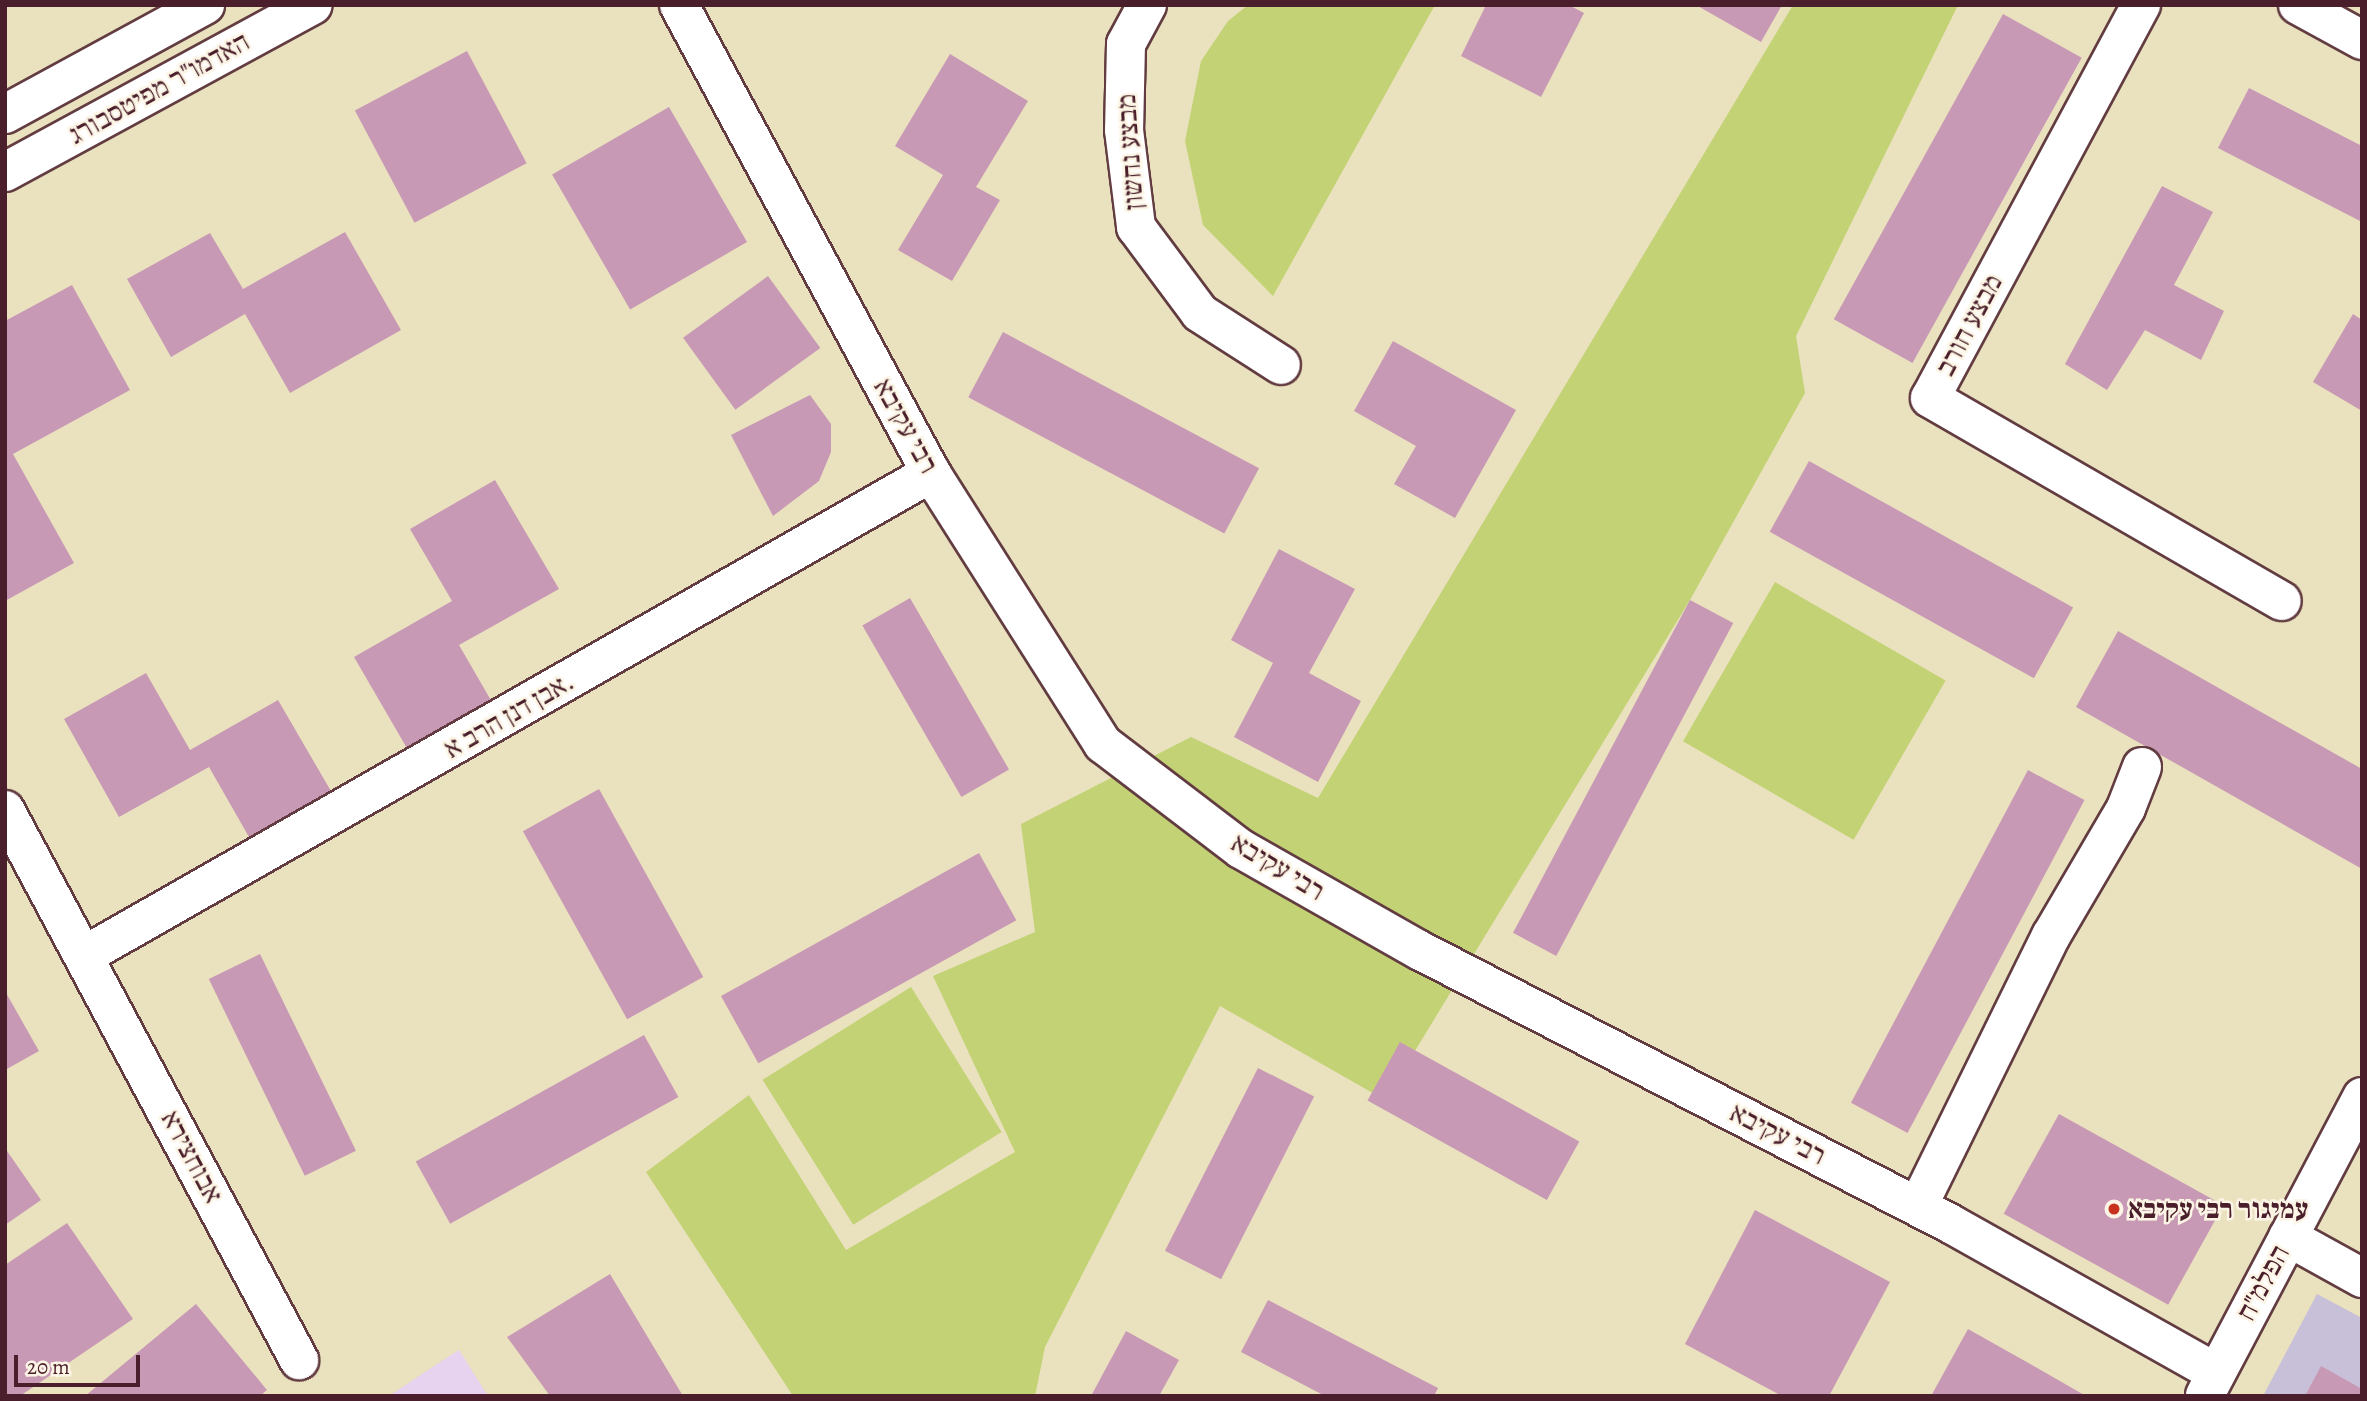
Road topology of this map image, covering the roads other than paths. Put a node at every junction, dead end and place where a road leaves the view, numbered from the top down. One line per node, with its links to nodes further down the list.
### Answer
1 (205, 5): 7 (street, האדמו"ר מפיטסבורג)
2 (313, 5): 9 (street, האדמו"ר מפיטסבורג)
3 (678, 5): 13 (street, רבי עקיבא)
4 (1147, 5): 12 (street, מבצע נחשון)
5 (2141, 5): 14 (street, מבצע חורב)
6 (2298, 5): 8 (street)
7 (158, 17): 9 (street); 10 (street, האדמו"ר מפיטסבורג)
8 (2362, 40)
9 (184, 73): 11 (street, האדמו"ר מפיטסבורג)
10 (5, 114)
11 (5, 172)
12 (1281, 365)
13 (931, 473): 17 (street, אבן דנן הרב א.); 19 (street, רבי עקיבא)
14 (2282, 601)
15 (2143, 767): 19 (street)
16 (5, 810): 17 (street, אבוחצירא)
17 (85, 955): 22 (street, אבוחצירא)
18 (2362, 1097): 20 (street, הפלמ"ח)
19 (1918, 1206): 23 (street, רבי עקיבא)
20 (2288, 1237): 21 (street); 23 (street, הפלמ"ח)
21 (2362, 1278)
22 (299, 1360)
23 (2210, 1384)

